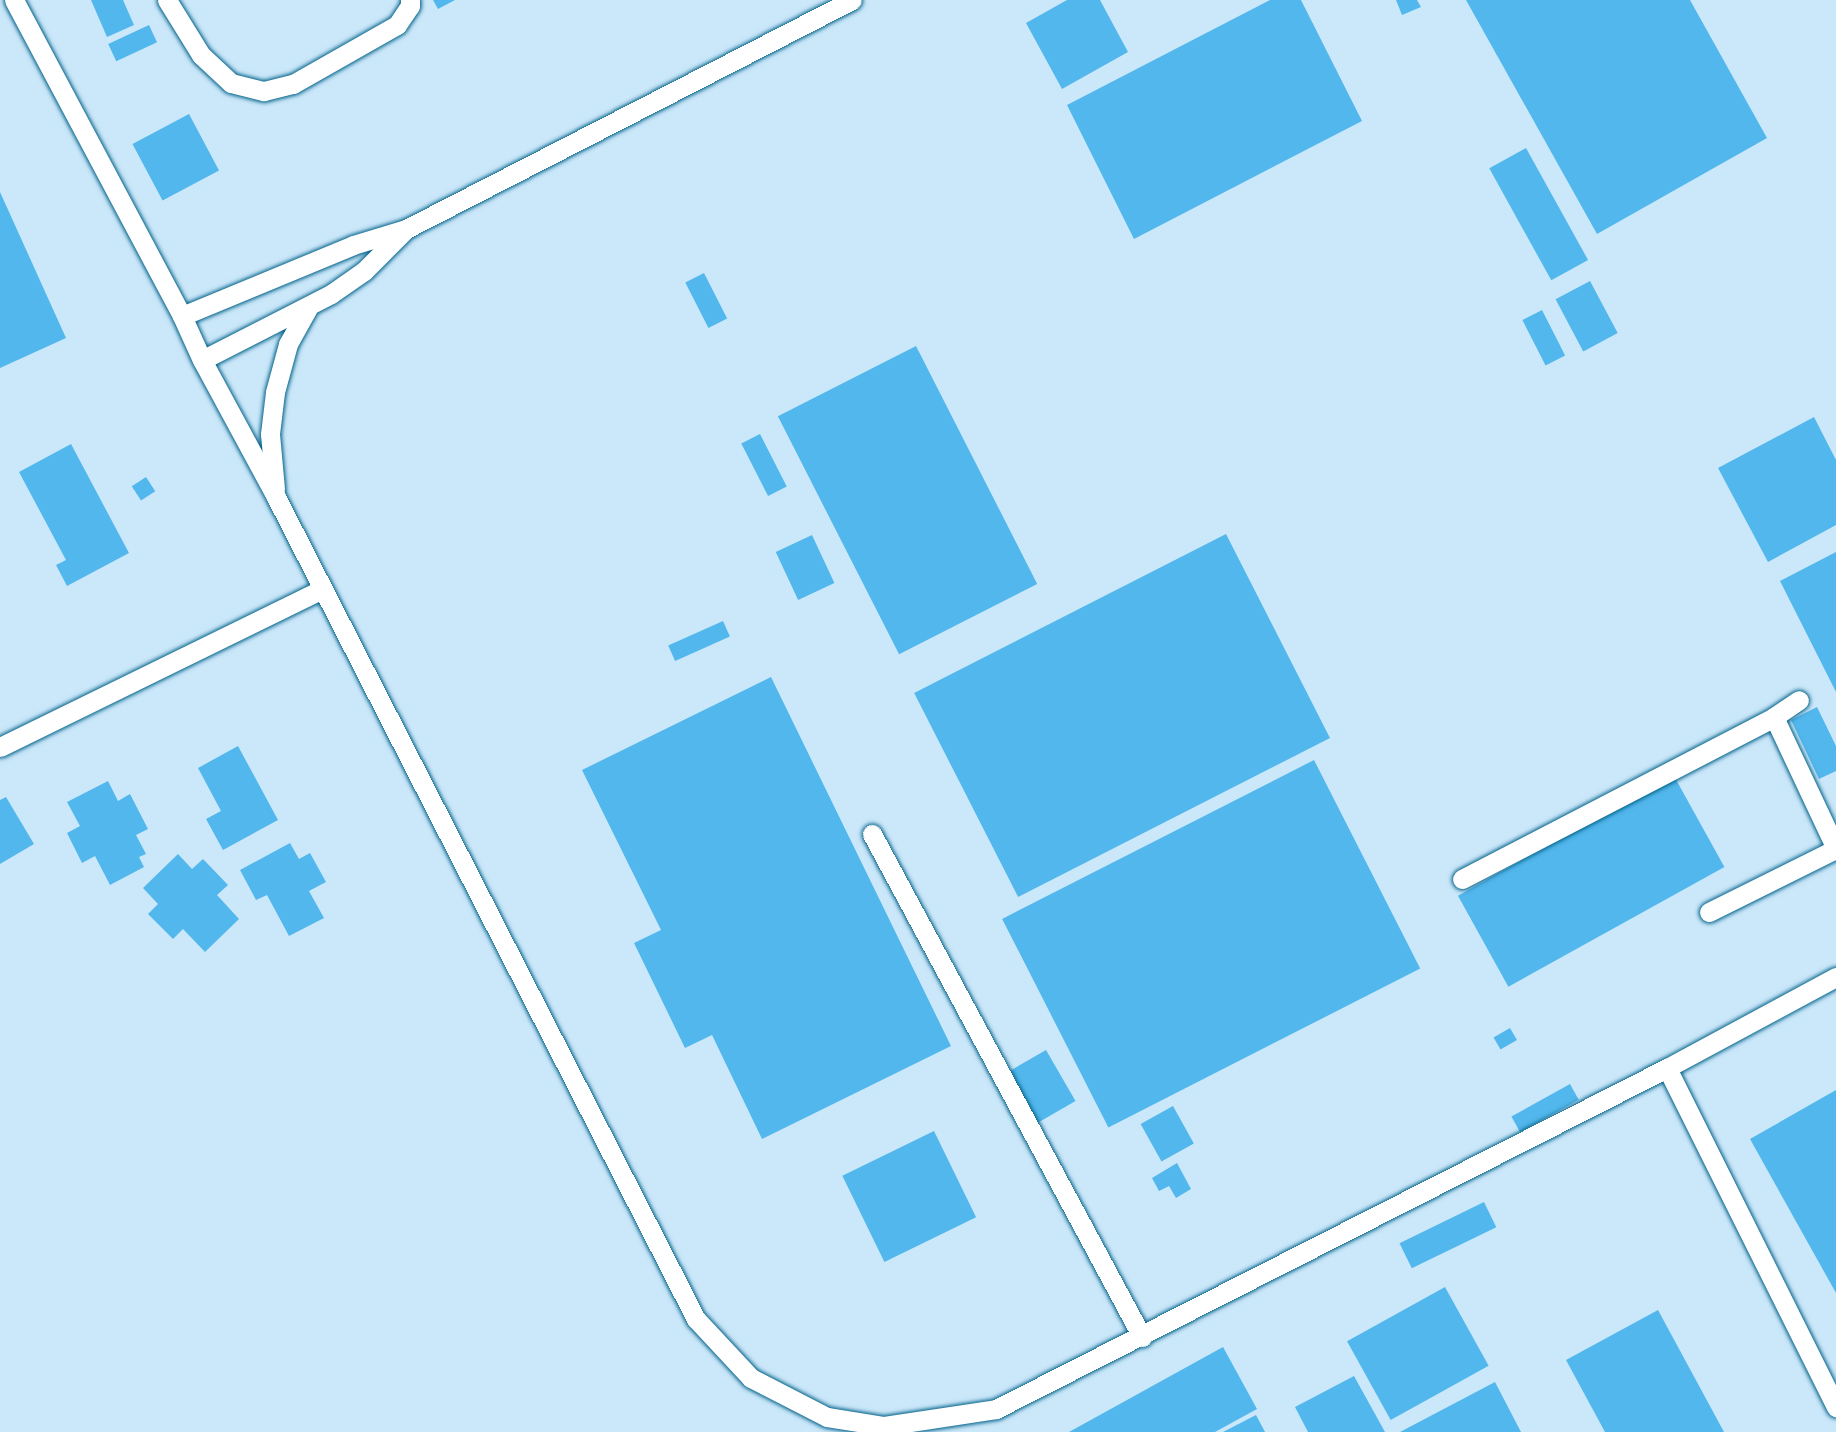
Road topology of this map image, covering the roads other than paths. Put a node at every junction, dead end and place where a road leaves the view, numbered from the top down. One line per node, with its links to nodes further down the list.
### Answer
1 (14, 0): 7 (lane)
2 (167, 0): 3 (lane)
3 (411, 0)
4 (852, 0): 5 (lane)
5 (406, 229): 6 (lane); 7 (lane)
6 (308, 308): 8 (lane); 9 (lane)
7 (182, 316): 8 (lane)
8 (202, 360): 9 (lane)
9 (275, 497): 10 (lane)
10 (321, 590): 13 (lane); 20 (lane)
11 (1799, 700): 12 (lane)
12 (1774, 717): 15 (lane); 16 (lane)
13 (0, 747)
14 (872, 834): 20 (lane)
15 (1836, 849): 17 (lane)
16 (1462, 879)
17 (1709, 912)
18 (1836, 977): 19 (lane)
19 (1667, 1068): 20 (lane); 21 (lane)
20 (1142, 1337)
21 (1836, 1407)

